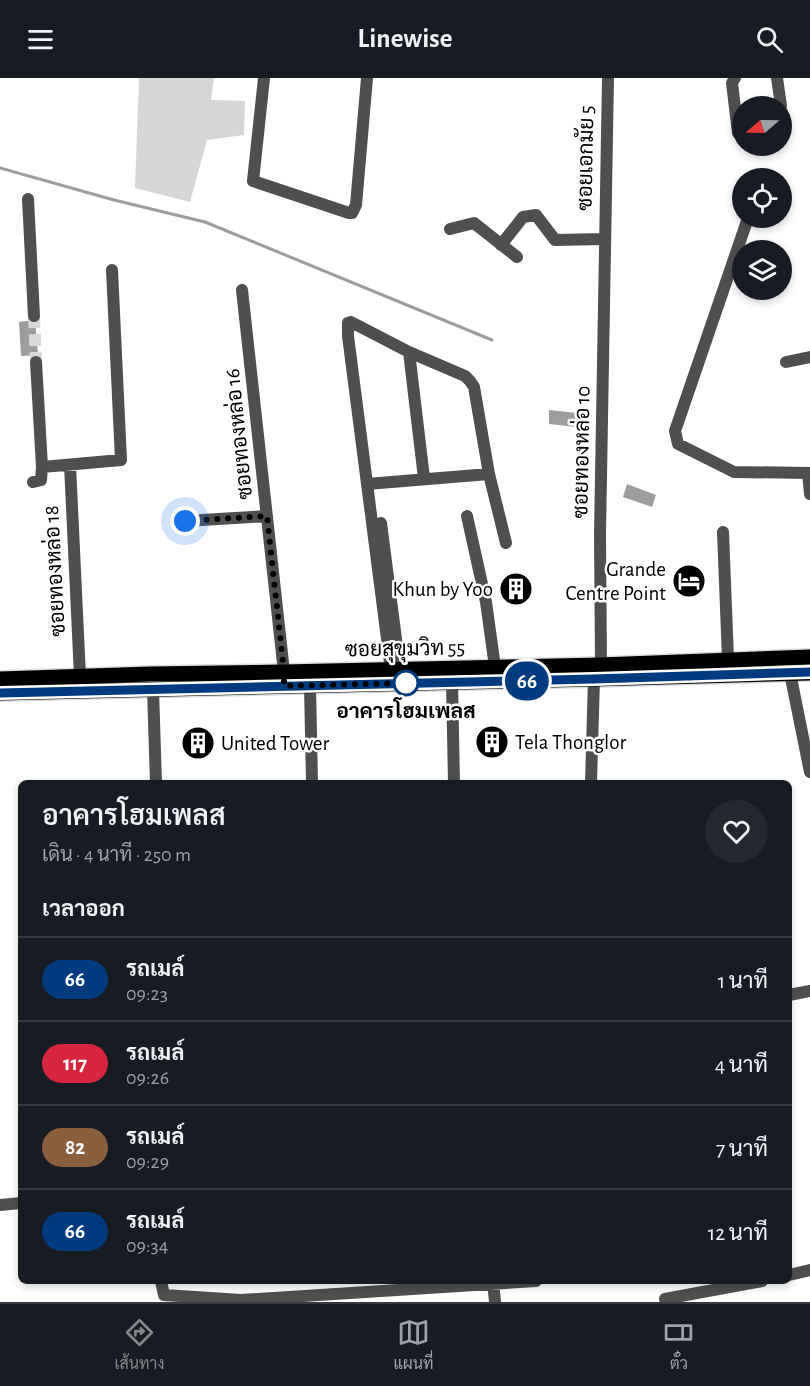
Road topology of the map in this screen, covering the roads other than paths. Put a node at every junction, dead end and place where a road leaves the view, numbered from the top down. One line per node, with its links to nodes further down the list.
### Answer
1 (264, 78): 2 (street)
2 (367, 78)
3 (608, 78): 11 (street, ซอยเอกมัย 5)
4 (735, 78): 6 (street)
5 (777, 78): 7 (street)
6 (734, 96)
7 (780, 96)
8 (28, 199): 16 (street)
9 (745, 228): 23 (street)
10 (450, 230): 12 (street)
11 (604, 239): 12 (street); 37 (street, ซอยทองหล่อ 10)
12 (501, 245): 13 (street)
13 (517, 257)
14 (112, 270): 21 (street)
15 (243, 290): 29 (street, ซอยทองหล่อ 16)
16 (34, 316)
17 (409, 352): 24 (street); 25 (street); 27 (street)
18 (810, 357): 20 (street)
19 (36, 362): 22 (street)
20 (786, 362)
21 (70, 465): 22 (street); 48 (street, ซอยทองหล่อ 18)
22 (42, 467): 26 (street)
23 (809, 473): 28 (street)
24 (489, 474): 25 (street); 34 (street)
25 (424, 478): 27 (street)
26 (33, 482)
27 (367, 484): 40 (street)
28 (810, 494)
29 (267, 516): 31 (street); 44 (street, ซอยทองหล่อ 16)
30 (467, 516): 39 (street)
31 (185, 521)
32 (381, 523): 40 (street)
33 (723, 532): 36 (street)
34 (506, 543)
35 (810, 657): 38 (main road, ซอยสุขุมวิท 55)
36 (728, 659): 37 (main road, ซอยสุขุมวิท 55); 38 (main road, ซอยสุขุมวิท 55)
37 (601, 665): 39 (main road, ซอยสุขุมวิท 55); 46 (main road)
38 (790, 665): 41 (main road, ซอยสุขุมวิท 55); 46 (main road, ซอยสุขุมวิท 55); 50 (street)
39 (495, 667): 42 (main road, ซอยสุขุมวิท 55)
40 (396, 670): 42 (main road, ซอยสุขุมวิท 55); 45 (main road, ซอยสุขุมวิท 55)
41 (810, 672)
42 (451, 675): 45 (main road, ซอยสุขุมวิท 55); 46 (main road, ซอยสุขุมวิท 55); 54 (street)
43 (0, 679): 48 (main road, ซอยสุขุมวิท 55)
44 (284, 679): 45 (main road, ซอยสุขุมวิท 55); 47 (main road, ซอยสุขุมวิท 55)
45 (310, 679): 53 (street)
46 (594, 679): 55 (street)
47 (152, 681): 48 (main road, ซอยสุขุมวิท 55); 52 (street)
48 (80, 683): 49 (main road, ซอยสุขุมวิท 55)
49 (0, 693)
50 (808, 750): 51 (street)
51 (810, 772)
52 (156, 780)
53 (312, 780)
54 (454, 780)
55 (591, 780)
56 (810, 991): 57 (street)
57 (792, 994)
58 (18, 1203): 59 (street)
59 (0, 1205)
60 (810, 1270): 61 (street)
61 (792, 1274)
62 (162, 1284): 67 (street)
63 (467, 1284): 67 (street)
64 (493, 1284): 68 (street)
65 (745, 1284): 66 (street)
66 (664, 1299)
67 (242, 1301)
68 (495, 1302)

